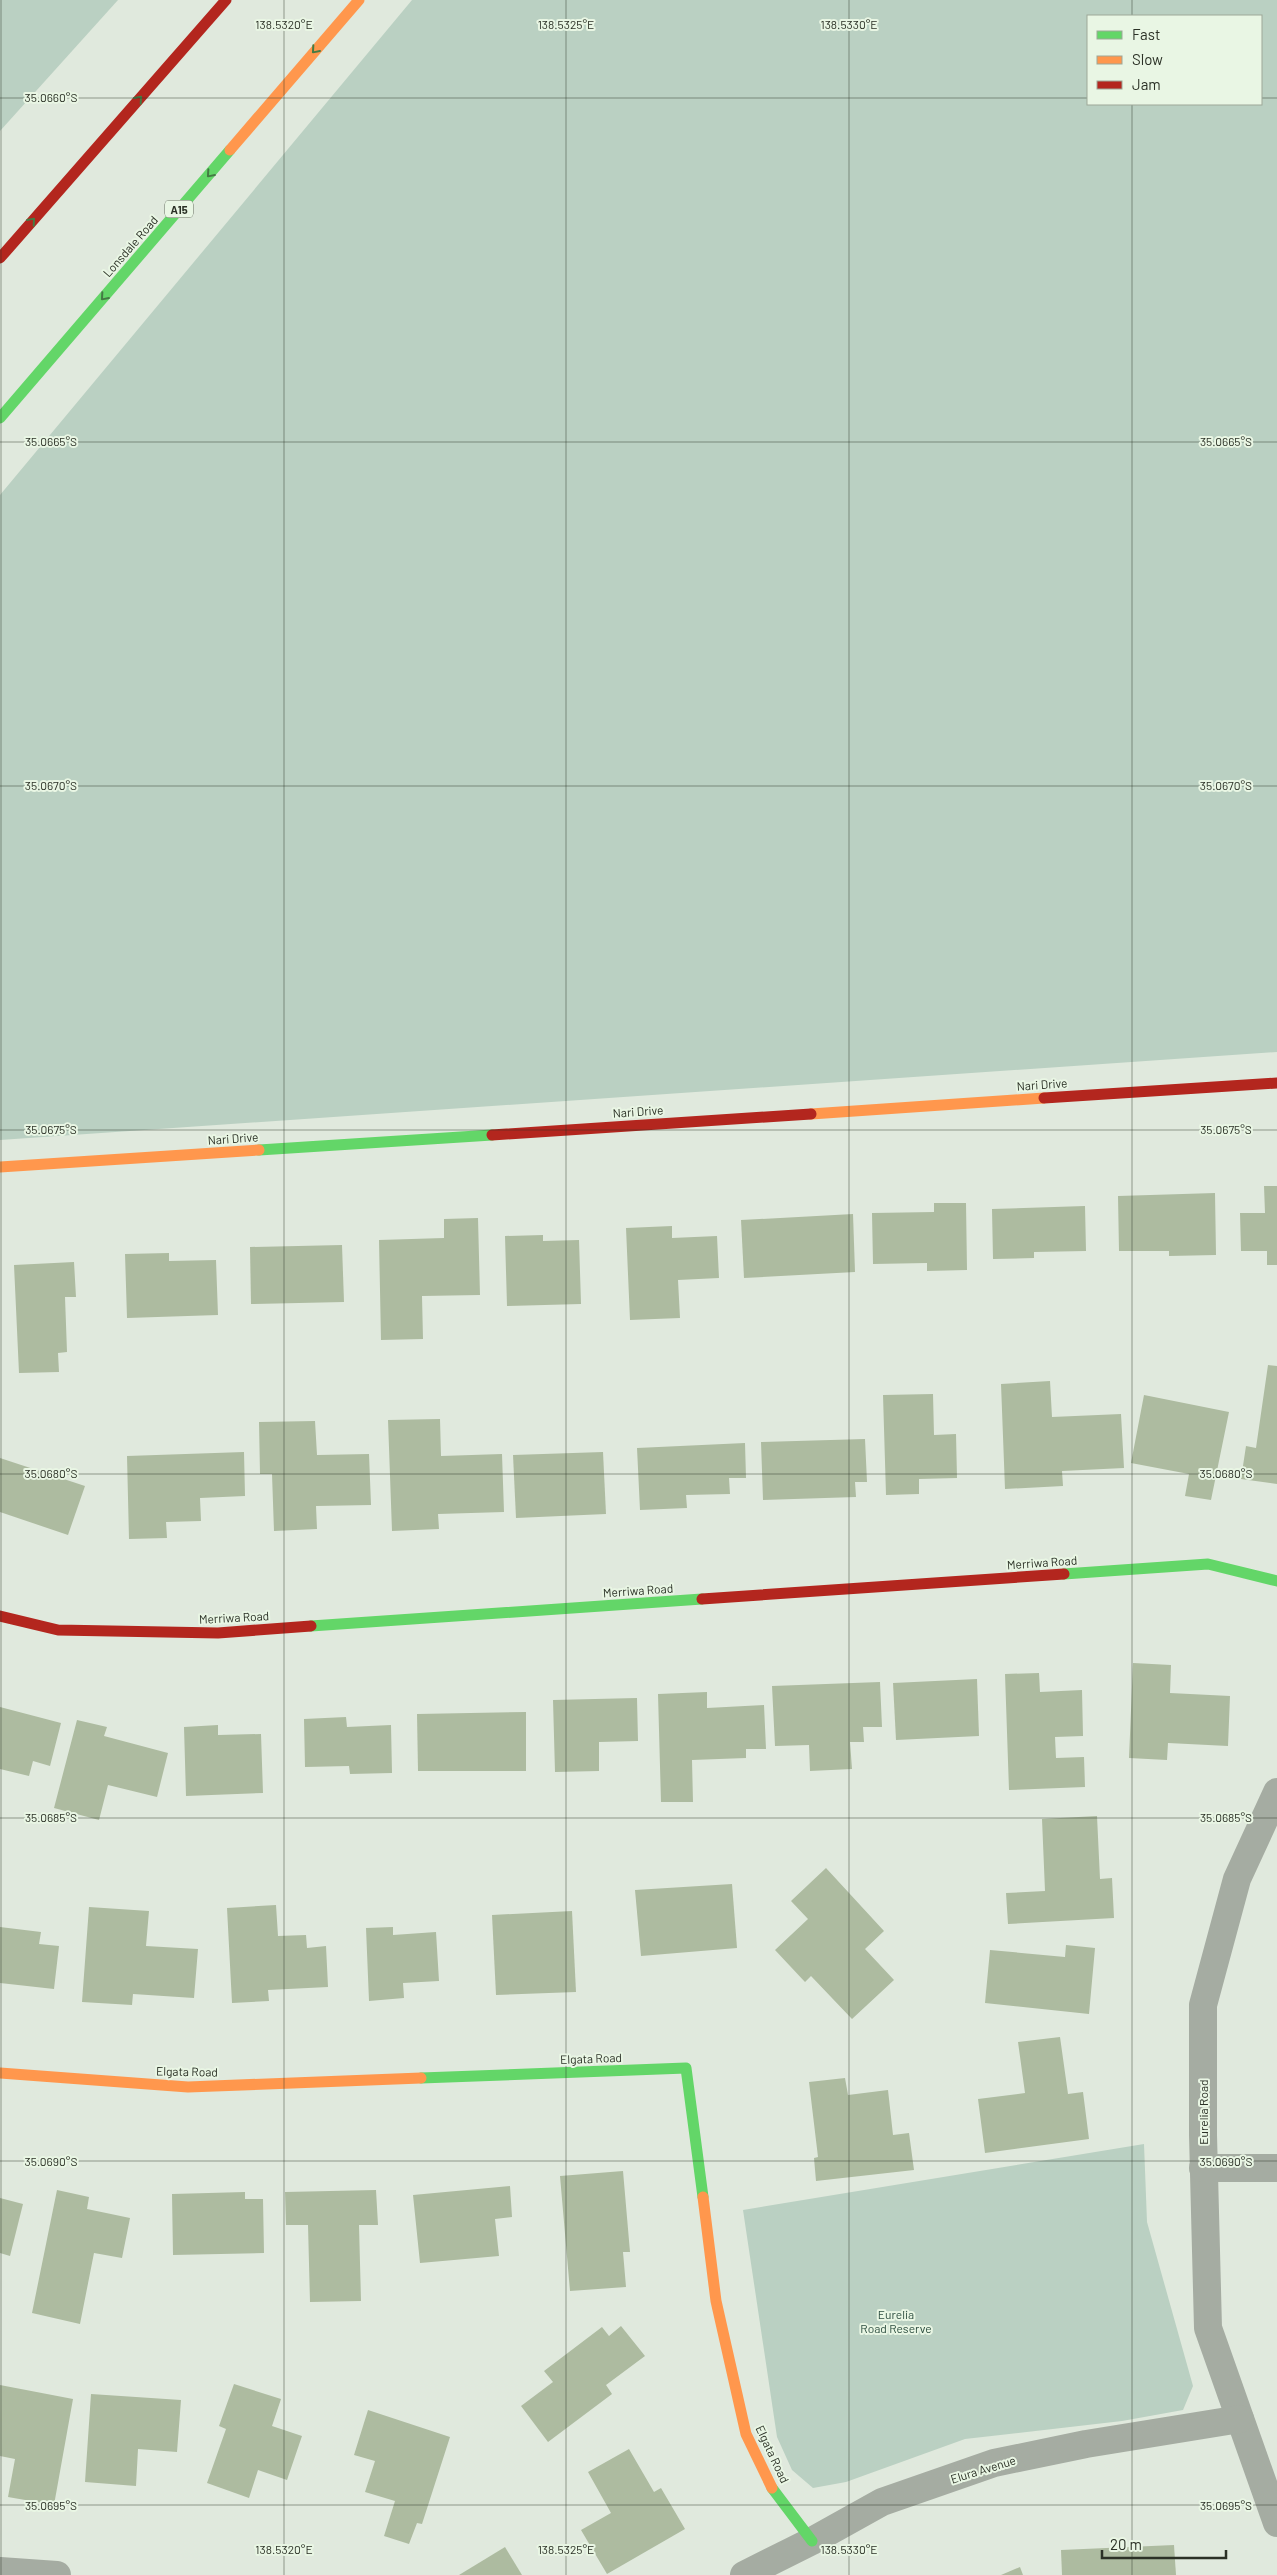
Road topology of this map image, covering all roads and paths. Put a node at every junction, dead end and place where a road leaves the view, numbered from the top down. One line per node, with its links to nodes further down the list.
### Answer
1 (226, 0): 3 (street, one-way to 1)
2 (359, 0): 4 (street, Lonsdale Road / A15, one-way to 4)
3 (0, 258)
4 (0, 418)
5 (1277, 1083): 6 (street, Nari Drive)
6 (0, 1167)
7 (1277, 1581): 8 (street, Merriwa Road)
8 (0, 1616)
9 (1277, 1792): 11 (street, Eurelia Road)
10 (0, 2073): 15 (street, Elgata Road)
11 (1203, 2168): 12 (street); 13 (street, Eurelia Road)
12 (1277, 2168)
13 (1240, 2419): 14 (street, Eurelia Road); 15 (street, Elura Avenue)
14 (1277, 2523)
15 (812, 2541): 18 (street, Elura Avenue)
16 (0, 2571): 17 (street)
17 (58, 2575)
18 (744, 2575)

